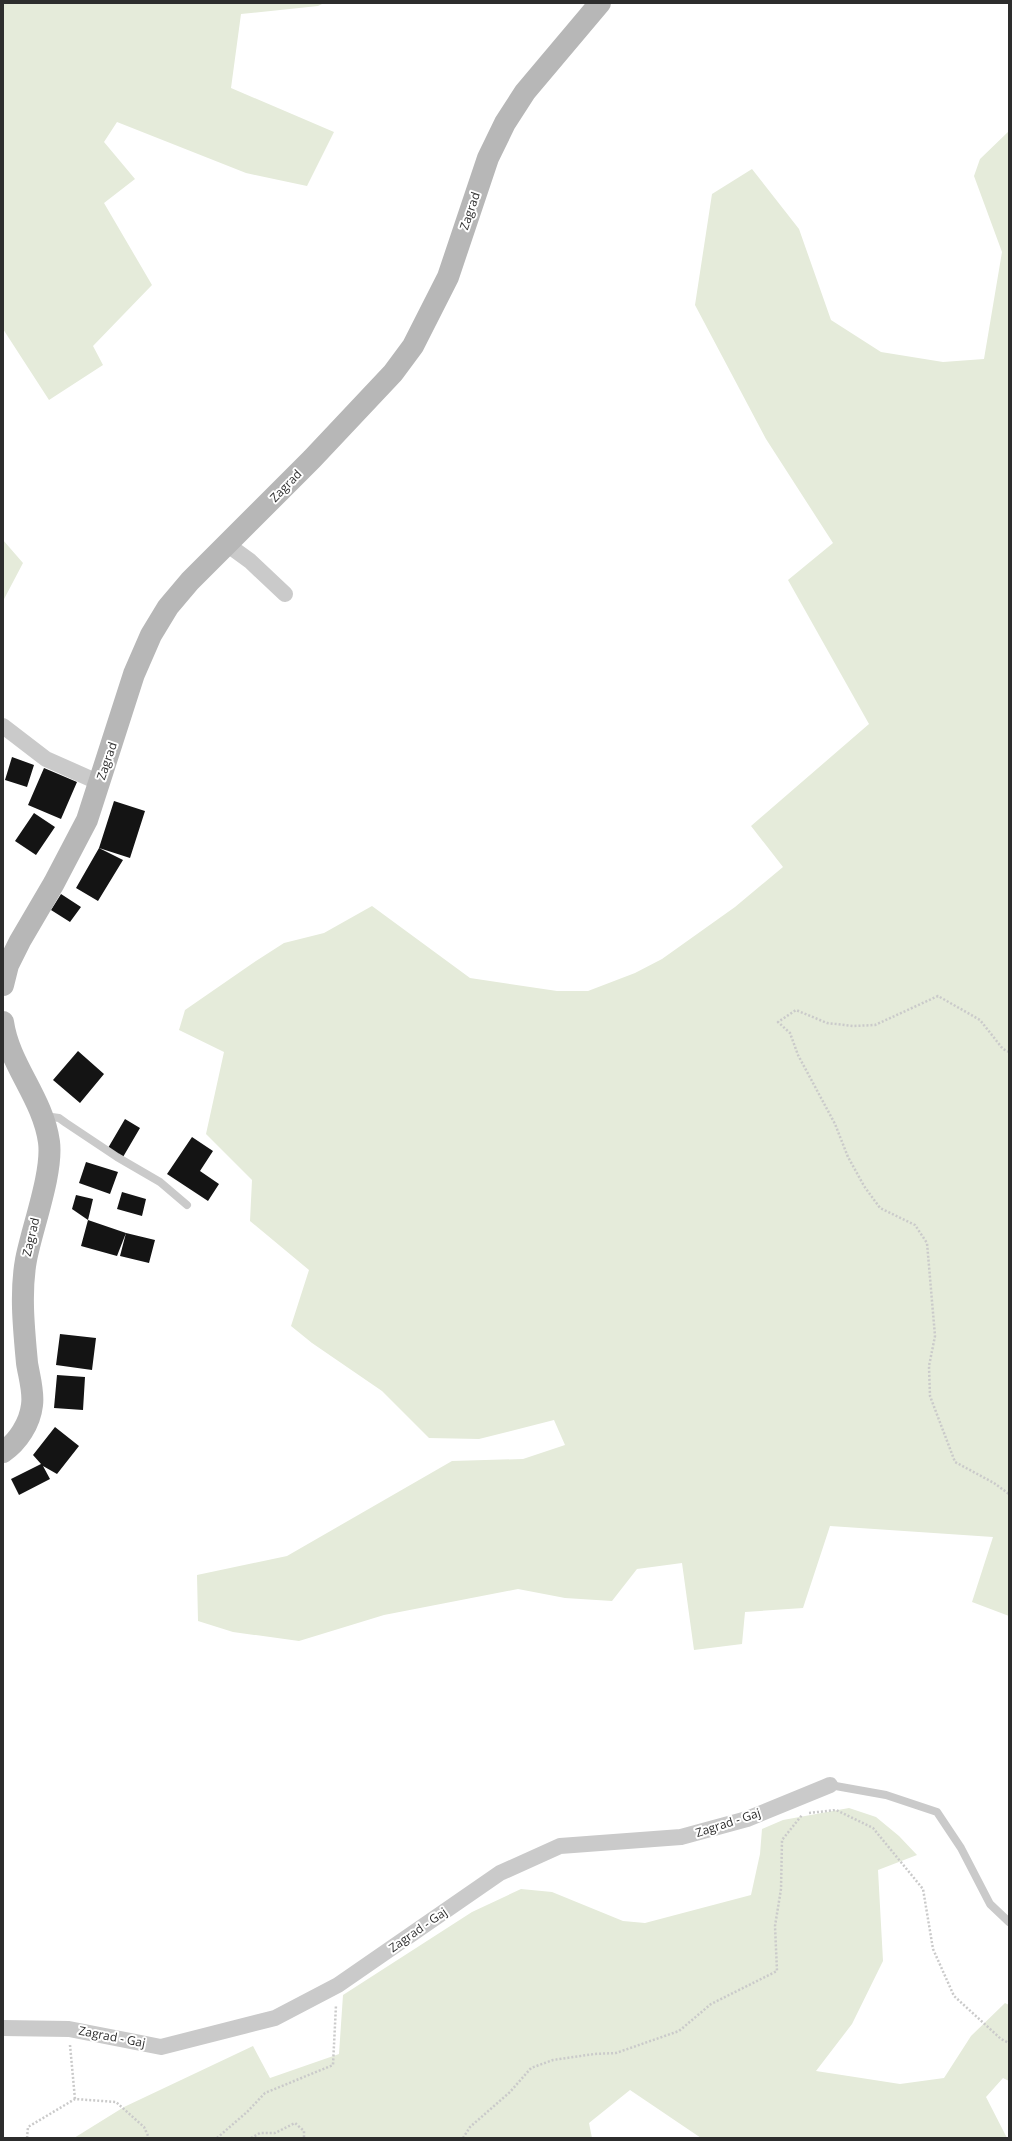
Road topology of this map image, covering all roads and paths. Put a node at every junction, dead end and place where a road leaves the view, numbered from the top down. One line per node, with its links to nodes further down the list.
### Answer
1 (600, 3): 2 (main road, Zagrad)
2 (228, 544): 3 (street); 5 (main road, Zagrad)
3 (285, 594)
4 (3, 726): 5 (street)
5 (100, 783): 6 (main road, Zagrad)
6 (3, 985)
7 (3, 1022): 9 (main road, Zagrad)
8 (1009, 1052): 12 (path)
9 (42, 1115): 10 (lane); 11 (main road, Zagrad)
10 (187, 1205)
11 (3, 1452)
12 (1009, 1494)
13 (830, 1784): 14 (lane); 15 (street, Zagrad - Gaj)
14 (1009, 1922)
15 (338, 1985): 17 (street, Zagrad - Gaj); 22 (path)
16 (3, 2028): 17 (street, Zagrad - Gaj)
17 (69, 2029): 19 (path)
18 (1009, 2043): 25 (path)
19 (75, 2099): 20 (path); 21 (path)
20 (27, 2138)
21 (149, 2138)
22 (217, 2138)
23 (251, 2138): 24 (path)
24 (304, 2138)
25 (463, 2138)

